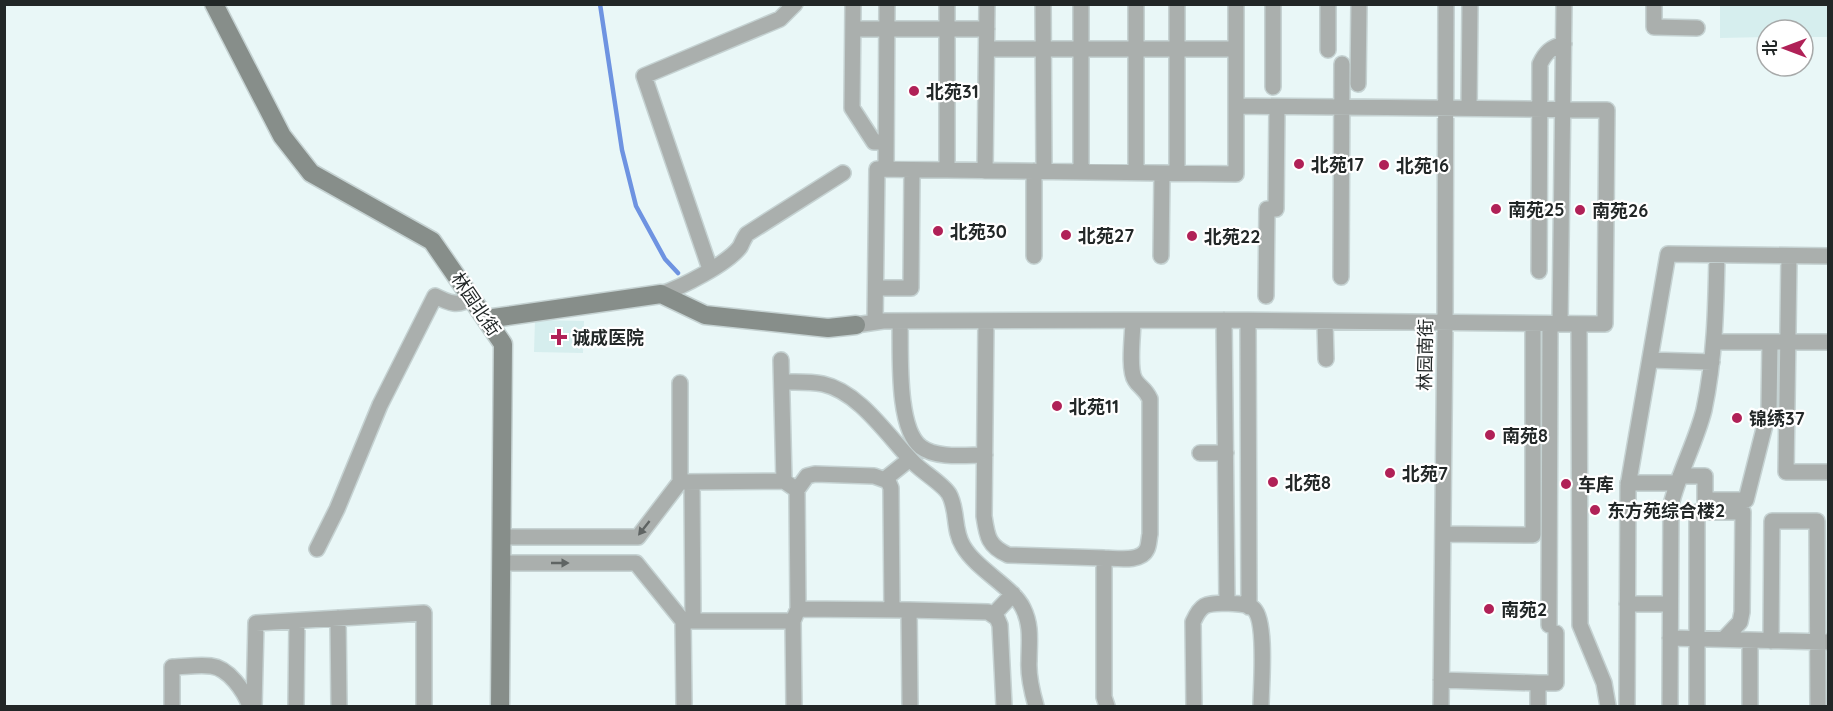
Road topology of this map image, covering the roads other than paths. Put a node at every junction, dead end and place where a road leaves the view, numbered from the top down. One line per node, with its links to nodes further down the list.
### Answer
1 (214, 4): 65 (street, 林园北街)
2 (795, 4): 59 (street)
3 (853, 4): 20 (street)
4 (887, 4): 21 (street)
5 (947, 4): 22 (street)
6 (987, 4): 23 (street)
7 (1043, 4): 27 (street)
8 (1081, 4): 28 (street)
9 (1136, 4): 29 (street)
10 (1178, 4): 30 (street)
11 (1236, 4): 31 (street)
12 (1273, 4): 36 (street)
13 (1328, 4): 32 (street)
14 (1359, 4): 35 (street)
15 (1446, 4): 40 (street, 林园南街)
16 (1470, 4): 41 (street)
17 (1564, 4): 25 (street)
18 (1654, 4): 19 (street)
19 (1697, 28)
20 (853, 29): 21 (street); 44 (street)
21 (887, 29): 22 (street); 44 (street)
22 (947, 29): 23 (street); 47 (street)
23 (987, 29): 26 (street)
24 (1541, 44): 34 (street)
25 (1564, 44): 34 (street); 43 (street)
26 (987, 49): 27 (street); 48 (street)
27 (1043, 49): 28 (street); 49 (street)
28 (1081, 49): 29 (street); 50 (street)
29 (1136, 49): 30 (street); 51 (street)
30 (1178, 49): 31 (street); 53 (street)
31 (1236, 49): 37 (street)
32 (1328, 50)
33 (1342, 63): 39 (street)
34 (1540, 64): 42 (street)
35 (1358, 84)
36 (1273, 87)
37 (1237, 106): 38 (street); 53 (street)
38 (1277, 107): 39 (street); 64 (street)
39 (1343, 107): 40 (street); 61 (street)
40 (1446, 108): 41 (street); 74 (street, 林园南街)
41 (1469, 108): 42 (street)
42 (1539, 110): 43 (street); 60 (street)
43 (1562, 110): 76 (street); 77 (street)
44 (886, 142): 45 (street)
45 (886, 170): 46 (street); 62 (street)
46 (912, 170): 47 (street); 62 (street)
47 (947, 170): 48 (street)
48 (986, 171): 49 (street)
49 (1039, 171): 50 (street); 55 (street)
50 (1081, 172): 51 (street)
51 (1136, 172): 53 (street)
52 (843, 173): 59 (street)
53 (1170, 173): 56 (street)
54 (1718, 255): 57 (street); 79 (street); 85 (street)
55 (1034, 256)
56 (1161, 256)
57 (1789, 256): 58 (street); 81 (street)
58 (1828, 256)
59 (710, 269): 63 (street)
60 (1539, 271)
61 (1341, 277)
62 (876, 288): 72 (street)
63 (662, 294): 66 (street); 78 (street)
64 (1266, 296)
65 (472, 298): 66 (street, 林园北街); 102 (street)
66 (486, 319): 101 (street, 林园北街)
67 (1224, 320): 70 (street); 71 (street); 90 (street)
68 (900, 321): 69 (street); 72 (street); 91 (street)
69 (986, 321): 70 (street); 91 (street)
70 (1133, 321): 103 (street)
71 (1248, 321): 73 (street); 109 (street)
72 (875, 322): 78 (street)
73 (1325, 322): 74 (street); 83 (street)
74 (1445, 324): 75 (street); 100 (street, 林园南街)
75 (1533, 324): 76 (street); 100 (street)
76 (1555, 324): 77 (street); 124 (street)
77 (1579, 324): 141 (street)
78 (856, 325)
79 (1715, 342): 80 (street); 86 (street)
80 (1770, 342): 81 (street); 95 (street)
81 (1789, 342): 82 (street); 93 (street)
82 (1828, 342)
83 (1326, 359)
84 (781, 360): 88 (street)
85 (1650, 360): 86 (street); 98 (street)
86 (1712, 362): 95 (street)
87 (680, 382): 97 (street)
88 (782, 382): 92 (street); 96 (street)
89 (1200, 453): 90 (street)
90 (1226, 453): 106 (street)
91 (985, 455): 103 (street)
92 (910, 459): 94 (street); 105 (street)
93 (1828, 472)
94 (885, 479): 99 (street); 110 (street)
95 (1679, 479): 98 (street); 108 (street)
96 (784, 481): 97 (street); 99 (street)
97 (686, 482): 101 (street, one-way to 101); 116 (street)
98 (1628, 483): 107 (street)
99 (797, 490): 112 (street)
100 (1443, 534): 123 (street, 林园南街)
101 (502, 537): 104 (street, 林园北街)
102 (317, 549)
103 (1104, 558): 136 (street)
104 (502, 563): 116 (street, one-way to 116); 132 (street, 林园北街)
105 (1013, 594): 113 (street); 135 (street)
106 (1227, 603): 109 (street); 137 (street)
107 (1628, 604): 108 (street); 142 (street)
108 (1670, 604): 117 (street)
109 (1249, 607): 138 (street)
110 (892, 610): 111 (street); 112 (street)
111 (909, 610): 113 (street); 126 (street)
112 (795, 615): 116 (street); 133 (street)
113 (993, 615): 134 (street)
114 (338, 618): 115 (street); 130 (street); 131 (street)
115 (297, 621): 128 (street); 129 (street)
116 (688, 621): 125 (street)
117 (1670, 638): 118 (street); 143 (street)
118 (1697, 639): 119 (street); 119 (street); 144 (street)
119 (1724, 639): 120 (street)
120 (1750, 640): 121 (street); 145 (street)
121 (1771, 640): 122 (street); 122 (street)
122 (1823, 642): 146 (street)
123 (1441, 680): 124 (street); 139 (street, 林园南街)
124 (1538, 683): 140 (street)
125 (684, 704)
126 (910, 704)
127 (172, 706): 128 (street)
128 (252, 706)
129 (296, 706)
130 (339, 706)
131 (424, 706)
132 (500, 706)
133 (794, 706)
134 (1004, 706)
135 (1036, 706)
136 (1107, 706)
137 (1194, 706)
138 (1261, 706)
139 (1441, 706)
140 (1538, 706)
141 (1608, 706)
142 (1627, 706)
143 (1670, 706)
144 (1696, 706)
145 (1750, 706)
146 (1818, 706)

